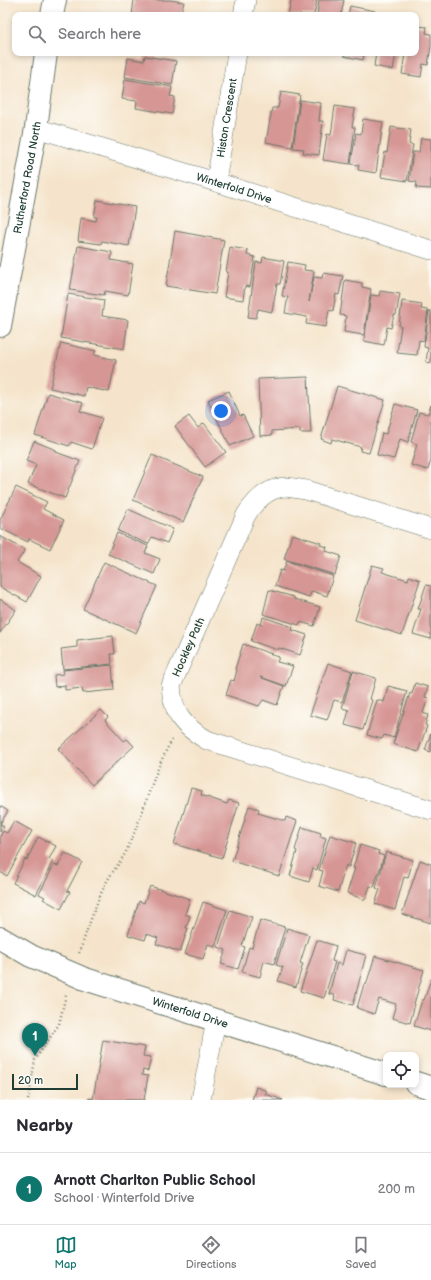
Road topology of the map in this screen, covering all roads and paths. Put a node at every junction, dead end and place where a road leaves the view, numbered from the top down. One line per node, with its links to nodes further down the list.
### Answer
1 (55, 0): 3 (street)
2 (246, 0): 4 (street)
3 (53, 12)
4 (244, 12)
5 (46, 56): 7 (street, Rutherford Road North)
6 (237, 56): 8 (street, Histon Crescent)
7 (36, 128): 8 (street, Winterfold Drive); 10 (street, Rutherford Road North)
8 (216, 182): 9 (street, Winterfold Drive)
9 (431, 250)
10 (0, 326)
11 (431, 529): 13 (street, Hockley Path)
12 (174, 738): 15 (path)
13 (431, 810)
14 (0, 938): 17 (street, Winterfold Drive)
15 (77, 958)
16 (67, 991): 21 (path)
17 (216, 1020): 18 (street, Winterfold Drive); 22 (street)
18 (383, 1073)
19 (419, 1085): 20 (street)
20 (431, 1088)
21 (28, 1100)
22 (202, 1100)

